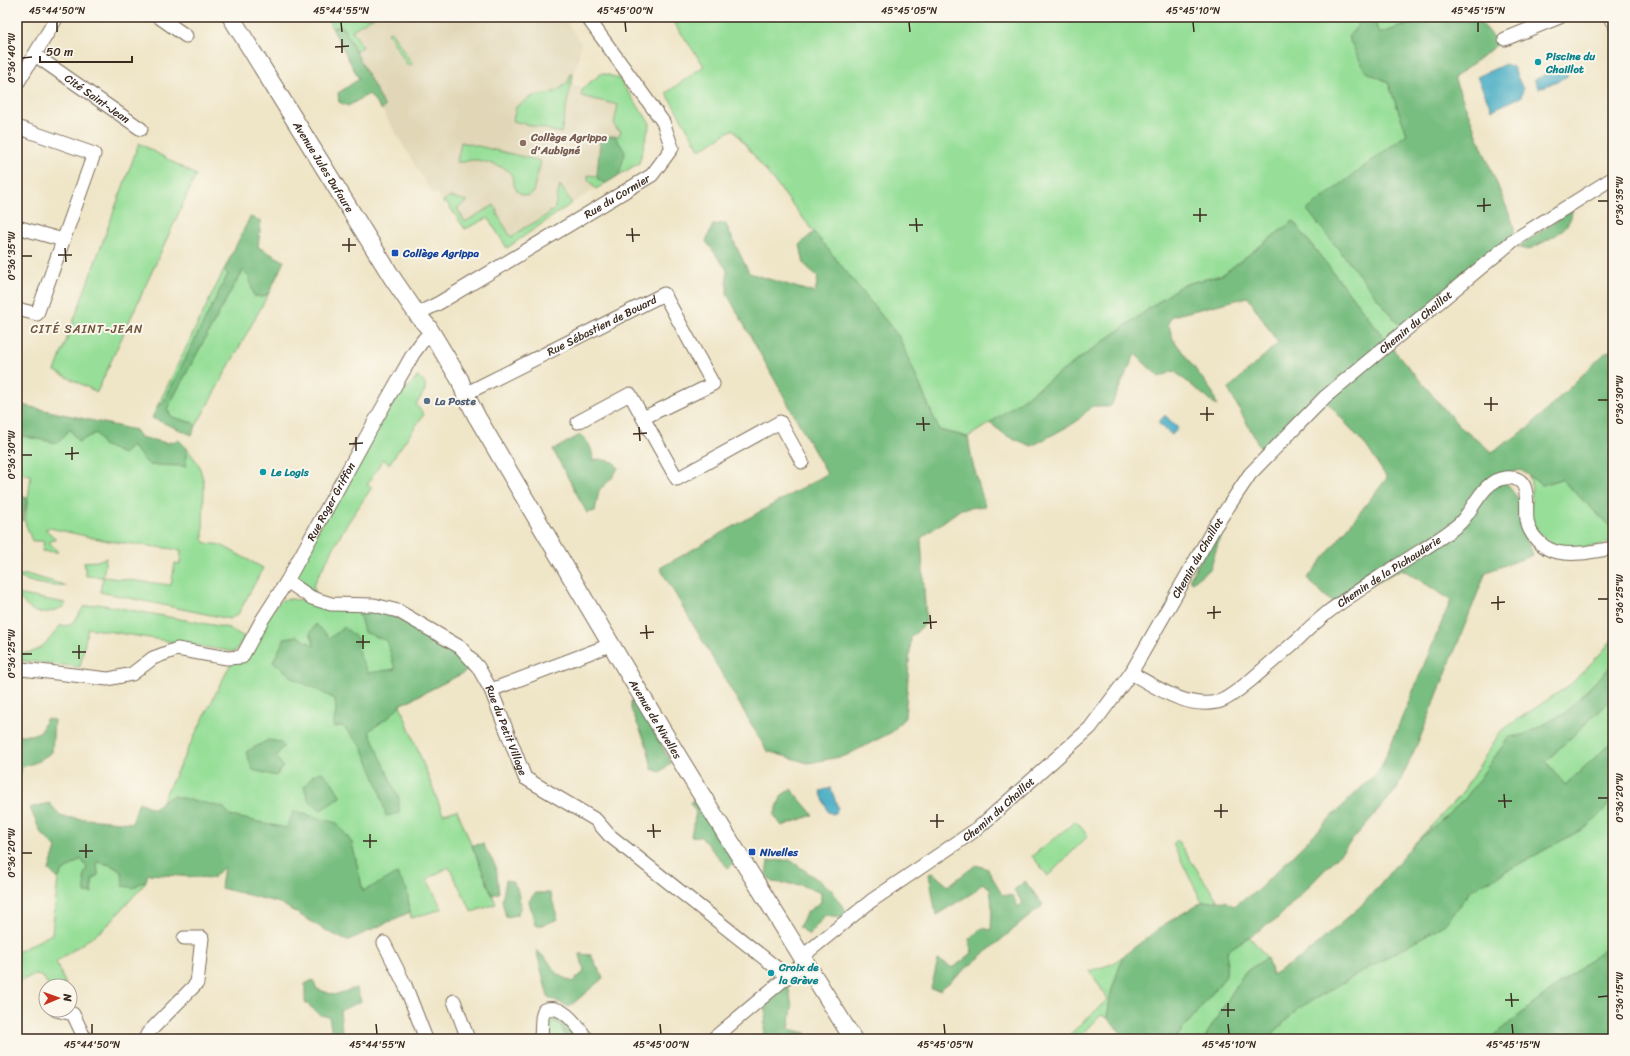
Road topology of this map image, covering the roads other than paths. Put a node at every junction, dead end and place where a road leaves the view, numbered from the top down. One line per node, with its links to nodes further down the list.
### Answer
1 (57, 17): 10 (street)
2 (159, 17): 8 (street)
3 (231, 17): 18 (main road, Avenue Jules Dufaure)
4 (587, 17): 18 (street, Rue du Cormier)
5 (1560, 17): 9 (street)
6 (1610, 17): 7 (street)
7 (1613, 23)
8 (186, 36)
9 (1505, 39)
10 (34, 55): 11 (street); 13 (street, Cité Saint-Jean)
11 (17, 84)
12 (17, 127): 16 (street)
13 (141, 128)
14 (1613, 178): 28 (street, Chemin du Chaillot)
15 (17, 227): 16 (street)
16 (63, 240): 17 (street)
17 (17, 309)
18 (417, 314): 19 (main road, Avenue de Nivelles); 20 (main road, Avenue de Nivelles)
19 (424, 339): 20 (main road, Avenue de Nivelles); 25 (street, Rue Roger Griffon)
20 (465, 394): 21 (street, Rue Sébastien de Bouard); 26 (main road, Avenue de Nivelles)
21 (643, 418): 22 (street); 23 (street)
22 (578, 422)
23 (802, 462)
24 (1613, 548): 28 (street, Chemin de la Pichauderie)
25 (287, 581): 27 (street, Rue Roger Griffon); 29 (street, Rue du Petit Village)
26 (610, 644): 29 (street); 32 (main road, Avenue de Nivelles)
27 (17, 672)
28 (1131, 674): 32 (street, Chemin du Chaillot)
29 (491, 690): 33 (street, Rue du Petit Village)
30 (184, 938): 37 (street)
31 (384, 943): 38 (street)
32 (804, 958): 33 (street, Chemin du Chaillot); 43 (main road, Avenue de Nivelles)
33 (788, 976): 42 (street, Chemin du Chaillot)
34 (454, 1001): 39 (street)
35 (75, 1018): 36 (street)
36 (85, 1039)
37 (145, 1039)
38 (426, 1039)
39 (468, 1039)
40 (542, 1039): 41 (street)
41 (587, 1039)
42 (714, 1039)
43 (853, 1039)

